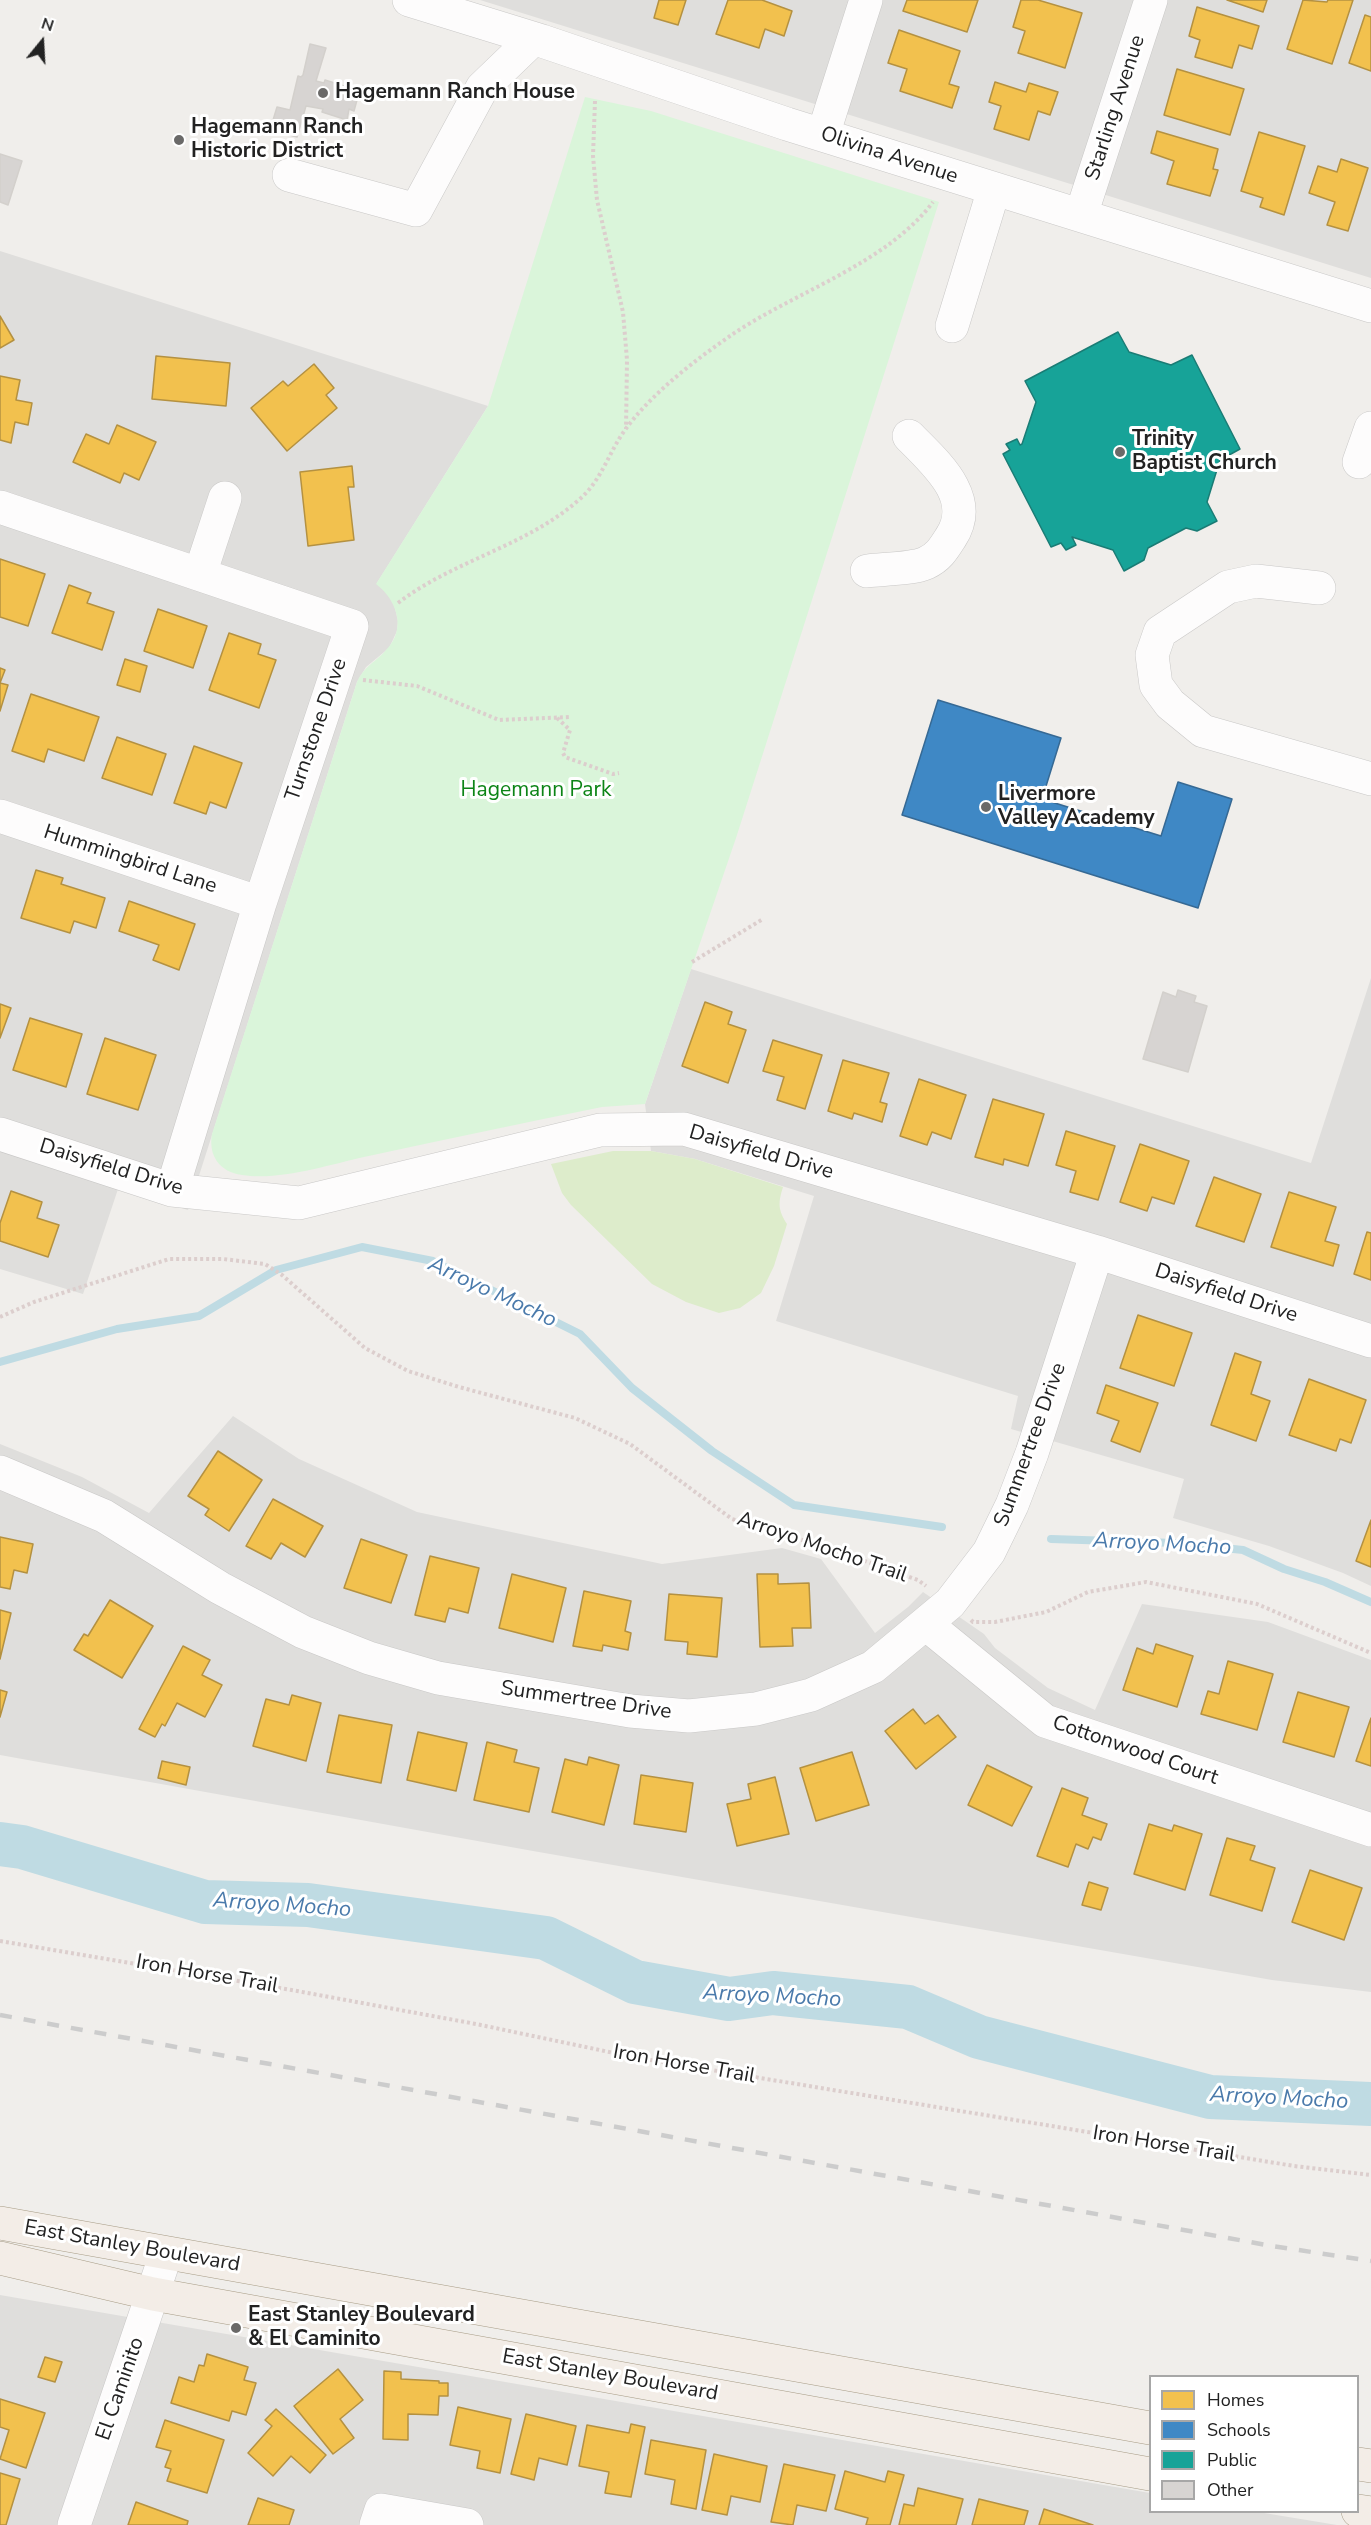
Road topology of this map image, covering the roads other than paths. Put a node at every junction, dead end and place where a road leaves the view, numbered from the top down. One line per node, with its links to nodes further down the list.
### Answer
1 (409, 0): 4 (street, Olivina Avenue)
2 (866, 0): 5 (street)
3 (1151, 0): 8 (street, Starling Avenue)
4 (533, 39): 5 (street, Olivina Avenue); 6 (street)
5 (824, 135): 7 (street, Olivina Avenue)
6 (289, 175)
7 (994, 189): 8 (street, Olivina Avenue); 10 (street)
8 (1081, 215): 9 (street, Olivina Avenue)
9 (1371, 306)
10 (952, 326)
11 (1371, 428): 13 (street)
12 (909, 436): 16 (street)
13 (1359, 462)
14 (225, 498): 17 (street)
15 (0, 507): 17 (street, Turnstone Drive)
16 (867, 571)
17 (200, 574): 21 (street, Turnstone Drive)
18 (1319, 588): 19 (street)
19 (1371, 779)
20 (0, 816): 21 (street, Hummingbird Lane)
21 (260, 903): 23 (street, Turnstone Drive)
22 (0, 1134): 23 (street, Daisyfield Drive)
23 (172, 1190): 24 (street, Daisyfield Drive)
24 (1097, 1252): 25 (street, Daisyfield Drive); 27 (street, Summertree Drive)
25 (1371, 1341)
26 (0, 1472): 27 (street, Summertree Drive)
27 (938, 1614): 28 (street, Cottonwood Court)
28 (1371, 1830)
29 (0, 2223): 30 (main road, East Stanley Boulevard)
30 (166, 2254): 32 (street, El Caminito); 33 (main road, East Stanley Boulevard)
31 (0, 2258): 32 (main road, East Stanley Boulevard)
32 (153, 2294): 34 (main road, East Stanley Boulevard); 36 (street, El Caminito)
33 (1149, 2428)
34 (1149, 2474)
35 (378, 2517): 37 (street)
36 (74, 2525)
37 (467, 2525)

